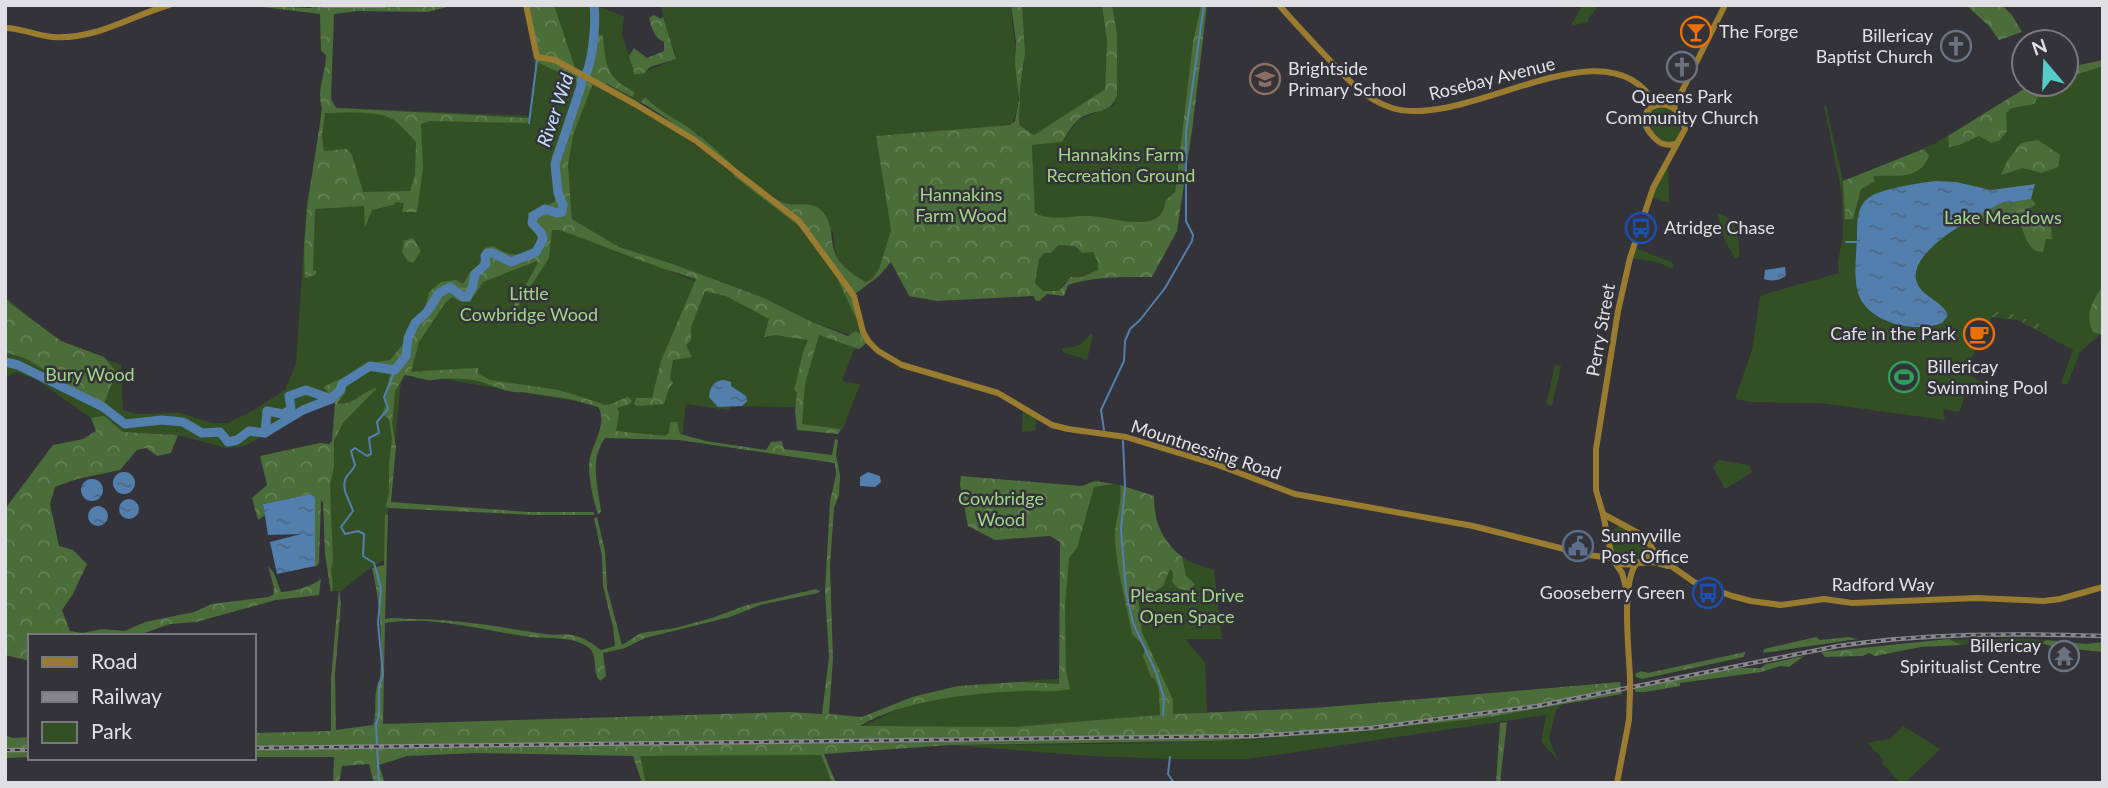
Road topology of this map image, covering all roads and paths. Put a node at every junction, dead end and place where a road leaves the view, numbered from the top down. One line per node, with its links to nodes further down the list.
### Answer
1 (169, 5): 7 (street)
2 (323, 5): 3 (street)
3 (386, 5)
4 (526, 5): 18 (street, Mountnessing Road)
5 (1279, 5): 8 (street, Rosebay Avenue)
6 (1725, 5): 9 (street)
7 (5, 28)
8 (1656, 104): 9 (street); 11 (street)
9 (1674, 107): 10 (street)
10 (1676, 144): 11 (street); 12 (street, Perry Street)
11 (1665, 145): 12 (street)
12 (1669, 157): 13 (street, Perry Street)
13 (1603, 514): 14 (street); 15 (street, Perry Street)
14 (1621, 524): 15 (street); 17 (street)
15 (1608, 537): 16 (street)
16 (1609, 546): 18 (street); 19 (street)
17 (1651, 546): 20 (street); 21 (street, Radford Way)
18 (1593, 556): 19 (street, Mountnessing Road)
19 (1614, 561): 20 (street, Mountnessing Road); 23 (street)
20 (1638, 563): 21 (street, Radford Way); 23 (street)
21 (1670, 566): 22 (street, Radford Way)
22 (2103, 587)
23 (1628, 591): 24 (street, bridge)
24 (1617, 783)

